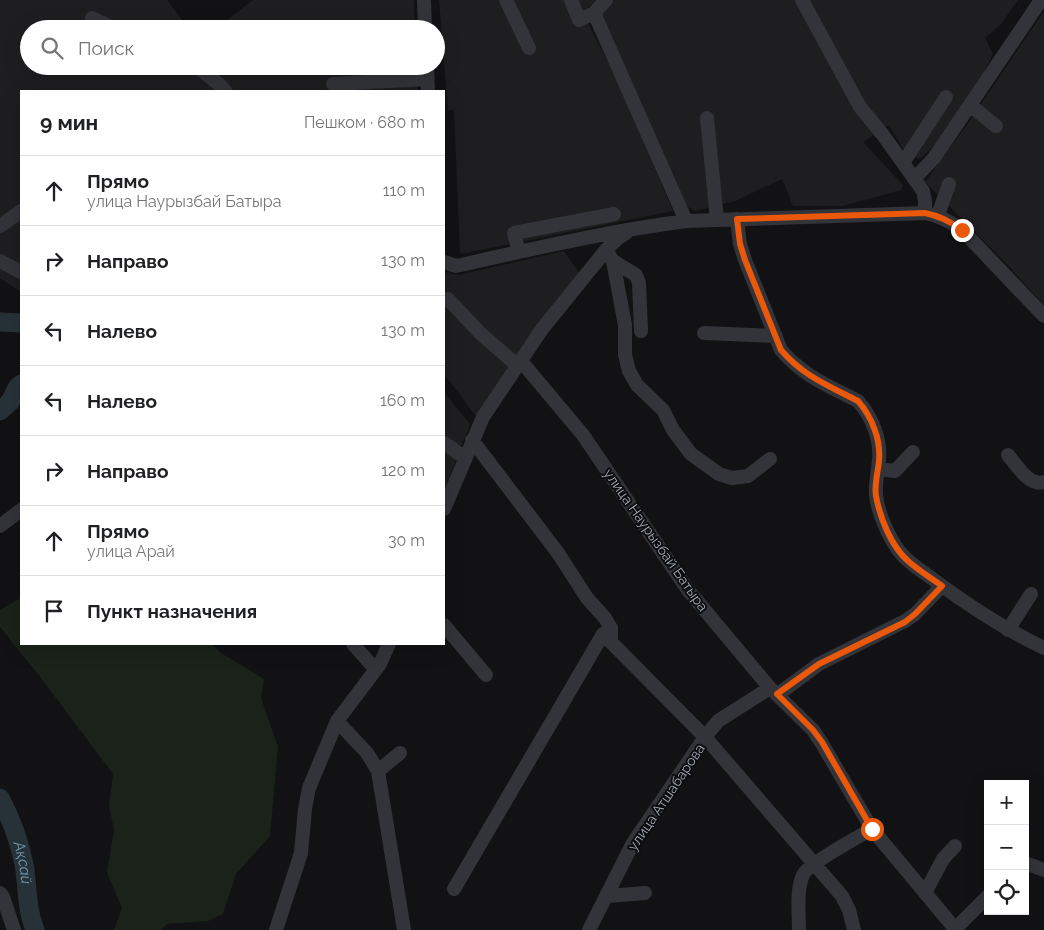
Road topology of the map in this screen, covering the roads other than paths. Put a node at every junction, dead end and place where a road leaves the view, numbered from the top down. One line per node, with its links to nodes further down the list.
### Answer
1 (424, 0): 10 (street)
2 (506, 0): 11 (street)
3 (571, 0): 7 (street)
4 (606, 0): 7 (street)
5 (802, 0): 20 (street)
6 (1041, 0): 17 (street)
7 (594, 13): 28 (street)
8 (92, 18): 9 (street)
9 (96, 20)
10 (425, 20)
11 (529, 48)
12 (207, 75): 15 (street)
13 (427, 79): 14 (street)
14 (333, 84)
15 (224, 90)
16 (946, 97): 20 (street)
17 (970, 105): 19 (street); 21 (street)
18 (707, 118): 27 (street)
19 (996, 126)
20 (903, 163): 21 (street)
21 (914, 179): 25 (street)
22 (949, 184): 25 (street)
23 (20, 212): 29 (street)
24 (614, 214): 31 (street)
25 (931, 214): 26 (street); 37 (street)
26 (737, 219): 27 (street); 40 (street)
27 (717, 220): 28 (street)
28 (686, 221): 30 (street)
29 (0, 226)
30 (631, 230): 31 (street); 32 (street)
31 (519, 252): 34 (street)
32 (610, 255): 38 (street); 41 (street); 47 (street)
33 (0, 261): 35 (street)
34 (445, 262)
35 (20, 271)
36 (448, 299): 41 (street, улица Наурызбай Батыра)
37 (1044, 316)
38 (641, 331)
39 (704, 333): 40 (street)
40 (776, 336): 48 (street)
41 (520, 363): 42 (street); 63 (street, улица Наурызбай Батыра)
42 (472, 440): 46 (street); 57 (street)
43 (445, 444): 46 (street)
44 (912, 452): 48 (street)
45 (1008, 456): 49 (street)
46 (465, 458): 50 (street)
47 (770, 459)
48 (878, 470): 53 (street)
49 (1044, 482)
50 (445, 507)
51 (20, 511): 52 (street)
52 (0, 526)
53 (942, 586): 56 (street); 63 (street, улица Атшабарова)
54 (1031, 594): 56 (street)
55 (445, 626): 62 (street)
56 (1008, 630): 60 (street)
57 (611, 641): 65 (street); 73 (street)
58 (354, 645): 61 (street)
59 (388, 645): 61 (street)
60 (1044, 648)
61 (375, 669): 64 (street)
62 (486, 676)
63 (773, 691): 65 (street, улица Атшабарова); 68 (street, улица Наурызбай Батыра)
64 (337, 721): 67 (street); 80 (street)
65 (705, 738): 70 (street); 77 (street, улица Атшабарова)
66 (400, 753): 67 (street)
67 (378, 771): 81 (street)
68 (872, 829): 70 (street); 76 (street, улица Наурызбай Батыра)
69 (956, 846): 76 (street)
70 (814, 864): 83 (street); 84 (street)
71 (1029, 864): 72 (street)
72 (1044, 870)
73 (454, 889)
74 (0, 892): 79 (street)
75 (645, 893): 77 (street)
76 (925, 893): 85 (street, улица Наурызбай Батыра)
77 (608, 896): 82 (street, улица Атшабарова)
78 (984, 900): 85 (street)
79 (14, 930)
80 (276, 930)
81 (404, 930)
82 (589, 930)
83 (799, 930)
84 (854, 930)
85 (955, 930)

